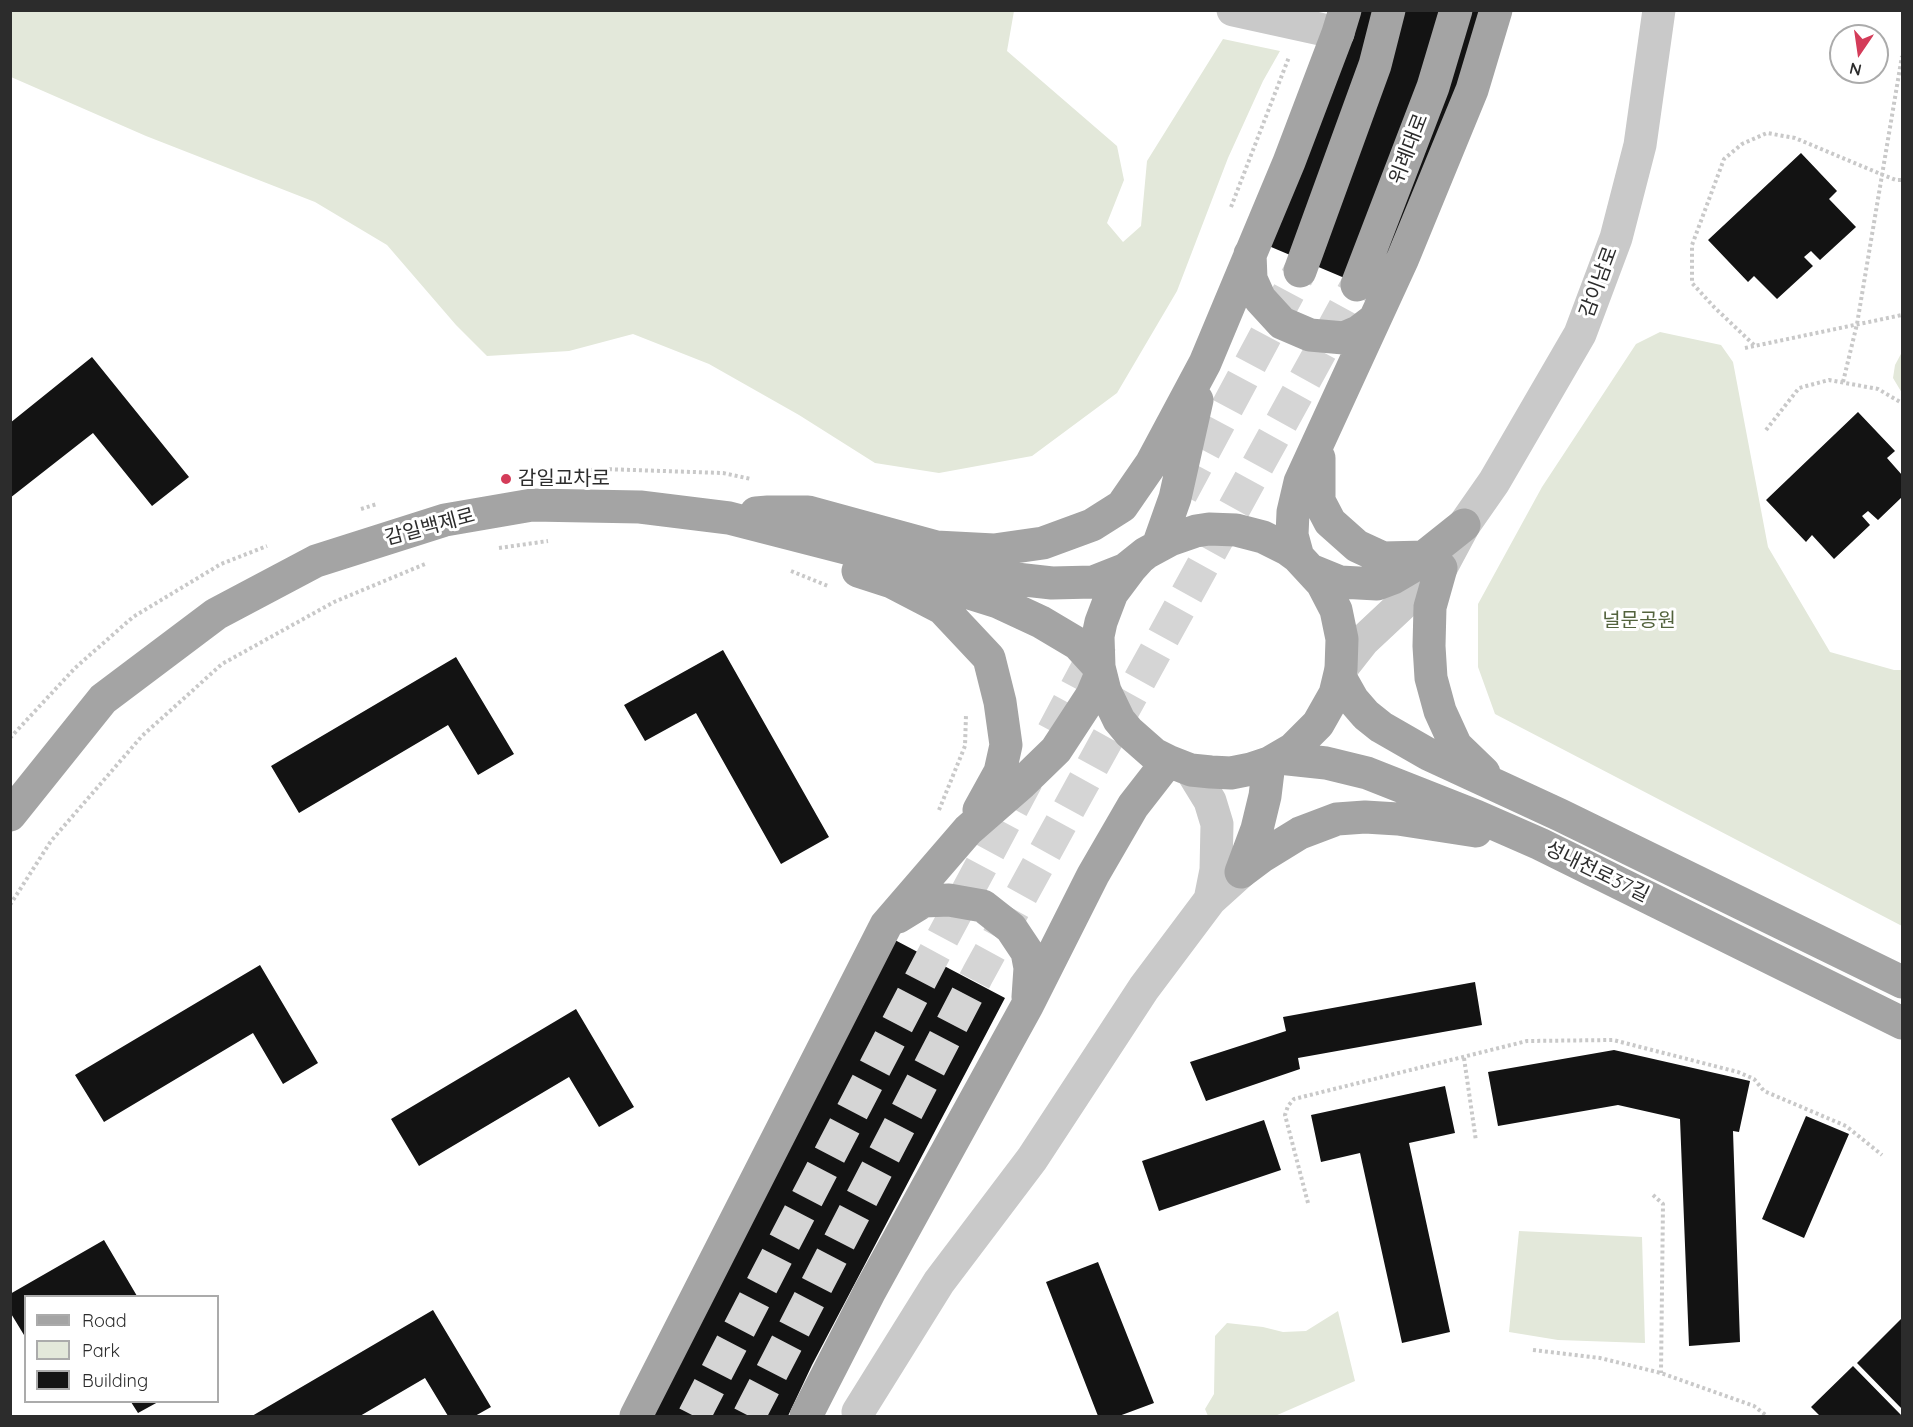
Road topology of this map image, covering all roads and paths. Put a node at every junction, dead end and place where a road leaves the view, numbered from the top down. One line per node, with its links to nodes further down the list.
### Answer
1 (1233, 10): 6 (street)
2 (1389, 10): 13 (main road)
3 (1456, 10): 14 (main road, 위례대로)
4 (1496, 10): 16 (main road)
5 (1659, 10): 29 (street, 감이남로)
6 (1291, 20): 7 (street); 11 (path)
7 (1342, 22): 12 (main road)
8 (1902, 56): 9 (path)
9 (1882, 175): 10 (path); 17 (path); 18 (path)
10 (1902, 180)
11 (1230, 210)
12 (1250, 254): 16 (main road); 20 (main road)
13 (1300, 271)
14 (1357, 285)
15 (1902, 315): 17 (path)
16 (1375, 319): 23 (main road)
17 (1857, 324): 18 (path); 21 (path)
18 (1754, 345): 19 (path)
19 (1745, 348)
20 (1204, 363): 25 (main road); 28 (main road)
21 (1843, 382): 22 (path); 24 (path)
22 (1902, 403)
23 (1335, 405): 29 (main road); 31 (main road)
24 (1766, 430)
25 (729, 518): 33 (main road, 감일백제로); 41 (main road, 감일백제로); 43 (main road)
26 (554, 540): 27 (path)
27 (496, 548)
28 (1149, 552): 31 (main road); 33 (main road); 35 (main road)
29 (1434, 562): 31 (main road); 36 (street, 감이남로); 40 (main road)
30 (429, 563): 47 (path)
31 (1306, 564): 36 (main road)
32 (788, 570): 34 (path)
33 (943, 573): 35 (main road)
34 (831, 587)
35 (1100, 671): 39 (main road); 43 (main road)
36 (1341, 673): 38 (main road); 40 (main road, 성내천로37길)
37 (966, 704): 42 (path)
38 (1274, 760): 39 (main road); 44 (main road, 성내천로37길); 45 (main road)
39 (1180, 766): 46 (street); 50 (main road)
40 (1496, 785): 49 (main road, 성내천로37길)
41 (10, 815)
42 (935, 819)
43 (968, 830): 48 (main road)
44 (1540, 844): 45 (main road); 51 (main road, 성내천로37길)
45 (1241, 872): 46 (street)
46 (1210, 900): 59 (street)
47 (10, 905)
48 (886, 925): 50 (main road); 60 (main road)
49 (1902, 982)
50 (1027, 1006): 61 (main road)
51 (1902, 1023)
52 (1464, 1058): 53 (path); 54 (path); 56 (path)
53 (1476, 1141)
54 (1882, 1155)
55 (1653, 1195): 58 (path)
56 (1308, 1203)
57 (1533, 1350): 58 (path)
58 (1661, 1373): 62 (path)
59 (858, 1412)
60 (636, 1416)
61 (806, 1416)
62 (1767, 1416)

